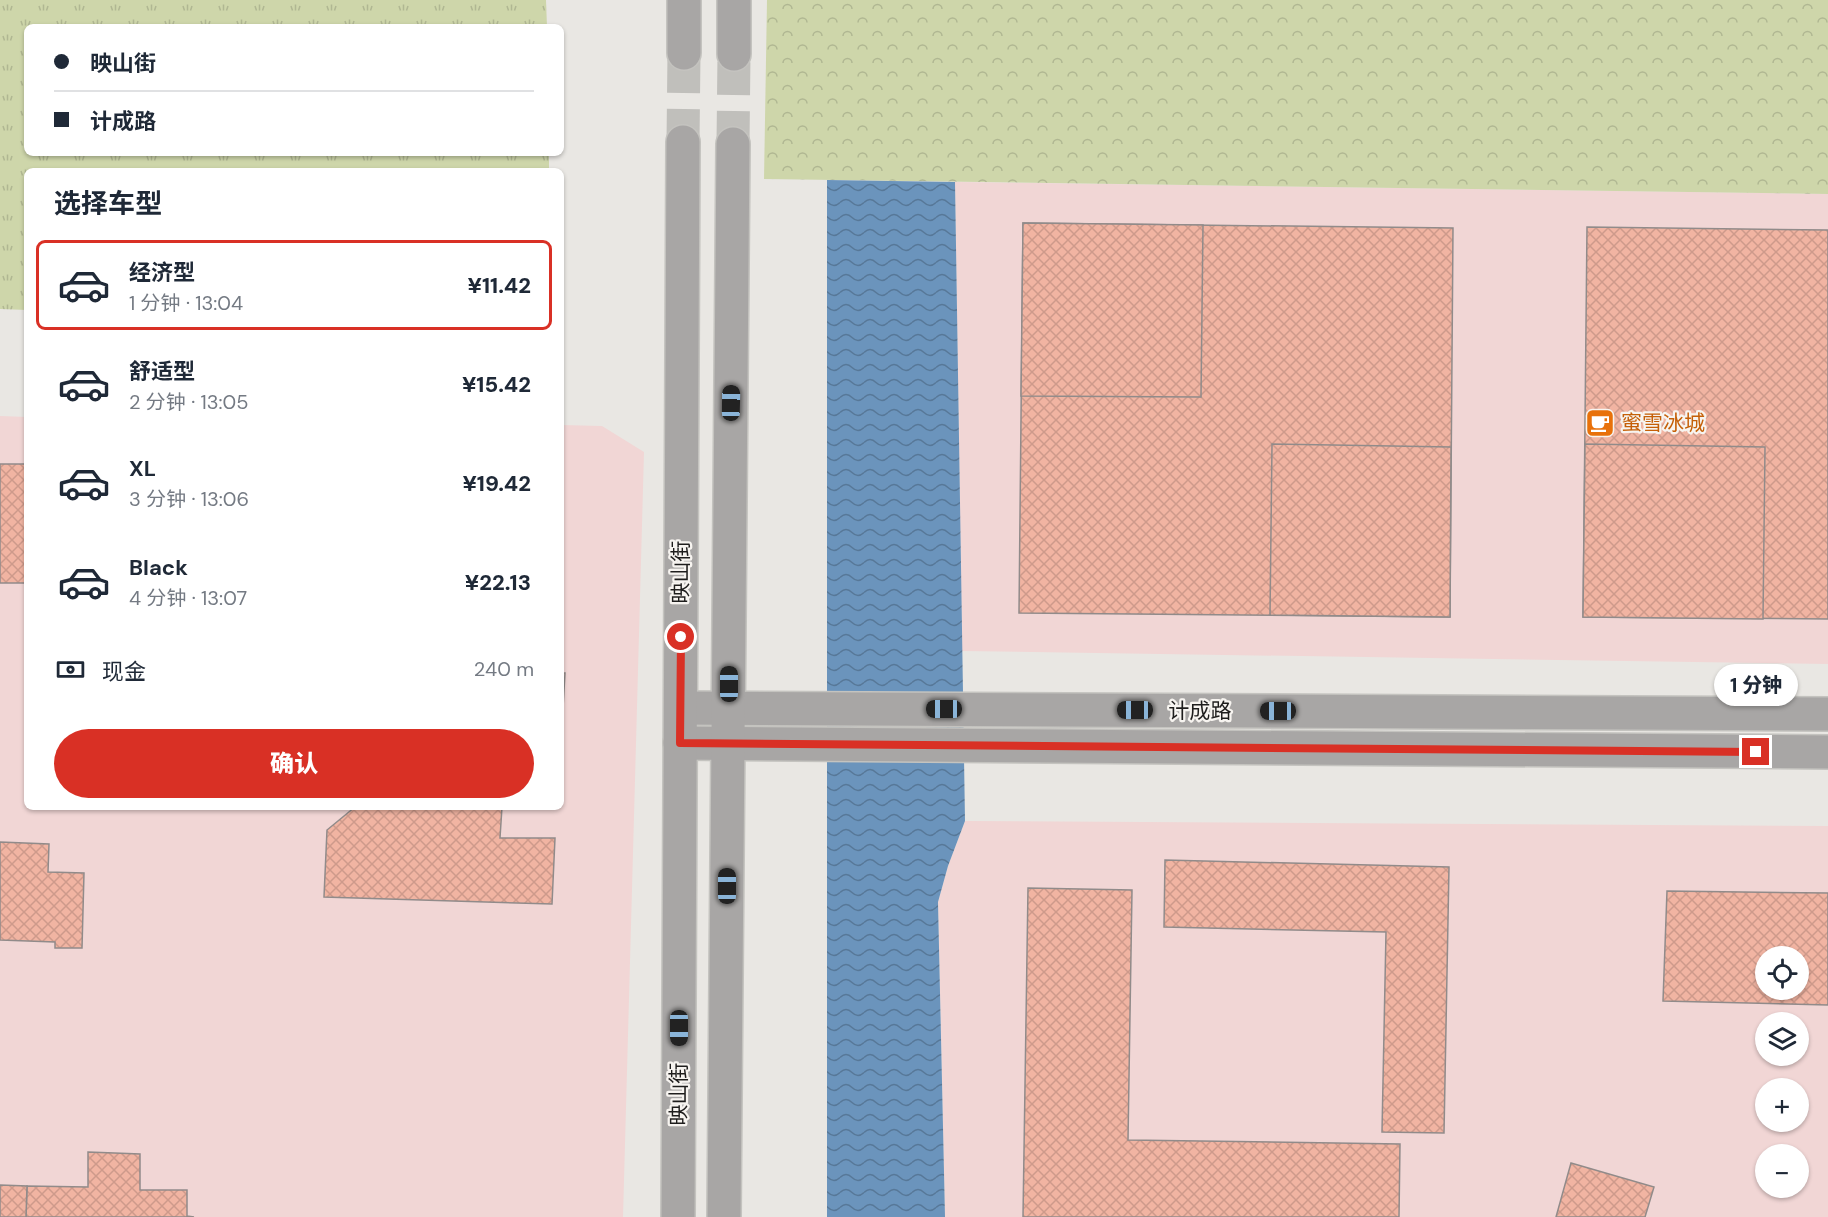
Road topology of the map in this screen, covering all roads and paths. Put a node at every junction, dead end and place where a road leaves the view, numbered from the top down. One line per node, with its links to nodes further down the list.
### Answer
1 (684, 0): 3 (street)
2 (734, 0): 4 (street)
3 (684, 52)
4 (734, 54)
5 (683, 142): 7 (street, 映山街)
6 (733, 144): 8 (street)
7 (681, 708): 8 (street, 计成路); 10 (street, 映山街)
8 (729, 708): 9 (street, 计成路); 11 (street)
9 (1828, 714)
10 (680, 743): 11 (street, 计成路); 13 (street, 映山街)
11 (728, 744): 12 (street, 计成路); 14 (street)
12 (1828, 752)
13 (678, 1217)
14 (724, 1217)

